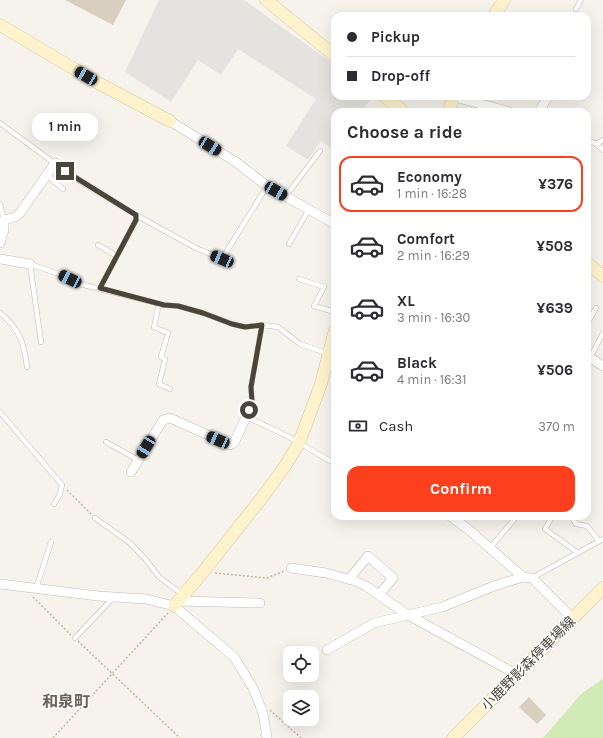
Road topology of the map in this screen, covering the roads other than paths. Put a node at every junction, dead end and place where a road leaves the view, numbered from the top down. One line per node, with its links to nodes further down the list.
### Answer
1 (266, 0): 7 (street)
2 (504, 0): 5 (street)
3 (581, 0): 4 (lane)
4 (576, 9)
5 (496, 12)
6 (0, 25): 12 (street)
7 (331, 53)
8 (389, 100): 10 (street)
9 (477, 100): 11 (street)
10 (399, 108)
11 (499, 108)
12 (170, 121): 21 (street)
13 (0, 123): 19 (lane)
14 (603, 140): 16 (lane)
15 (591, 142): 16 (lane)
16 (596, 144): 17 (lane)
17 (603, 150)
18 (320, 151): 23 (lane)
19 (54, 163): 20 (street); 26 (lane)
20 (47, 175): 22 (lane); 27 (street)
21 (267, 186): 23 (street); 26 (lane)
22 (63, 189)
23 (285, 197): 25 (street)
24 (0, 204): 27 (lane)
25 (309, 210): 28 (street); 30 (lane)
26 (136, 215): 32 (lane)
27 (4, 220): 29 (street)
28 (331, 222)
29 (0, 243)
30 (289, 244)
31 (98, 245): 32 (lane)
32 (117, 256): 38 (lane)
33 (0, 259): 34 (street)
34 (30, 264): 38 (lane); 46 (lane)
35 (591, 266): 36 (street)
36 (603, 276)
37 (299, 279): 41 (lane)
38 (100, 288): 39 (lane)
39 (159, 304): 44 (lane); 53 (lane)
40 (596, 308): 43 (lane)
41 (331, 311)
42 (0, 313): 52 (lane)
43 (591, 317)
44 (262, 325): 48 (lane); 55 (lane)
45 (603, 333): 47 (lane)
46 (41, 342)
47 (591, 354)
48 (331, 355)
49 (331, 358): 57 (street)
50 (591, 358): 51 (street)
51 (603, 366)
52 (27, 367)
53 (170, 389)
54 (0, 412): 61 (lane)
55 (246, 417): 57 (lane); 58 (street)
56 (106, 442): 58 (lane)
57 (299, 443): 59 (lane); 79 (street)
58 (138, 460): 60 (street)
59 (331, 461)
60 (131, 472)
61 (54, 504)
62 (95, 518): 79 (lane)
63 (456, 520): 69 (street)
64 (514, 520): 69 (lane)
65 (550, 520): 70 (lane)
66 (574, 520): 67 (lane)
67 (601, 540): 70 (lane)
68 (51, 542): 76 (lane)
69 (490, 548): 72 (street)
70 (578, 553): 72 (lane)
71 (291, 568): 73 (street)
72 (528, 577): 81 (street); 82 (street)
73 (349, 580): 77 (street); 77 (street)
74 (0, 584): 76 (street)
75 (603, 588): 82 (street, 小鹿野影森停車場線)
76 (36, 589): 78 (street)
77 (379, 595): 81 (street)
78 (114, 596): 79 (street); 83 (lane)
79 (179, 601): 80 (street); 86 (street)
80 (260, 604)
81 (408, 615): 84 (street); 85 (street)
82 (572, 618): 85 (street, 小鹿野影森停車場線)
83 (75, 638)
84 (328, 650)
85 (516, 674): 87 (street, 小鹿野影森停車場線)
86 (267, 738)
87 (453, 738)

